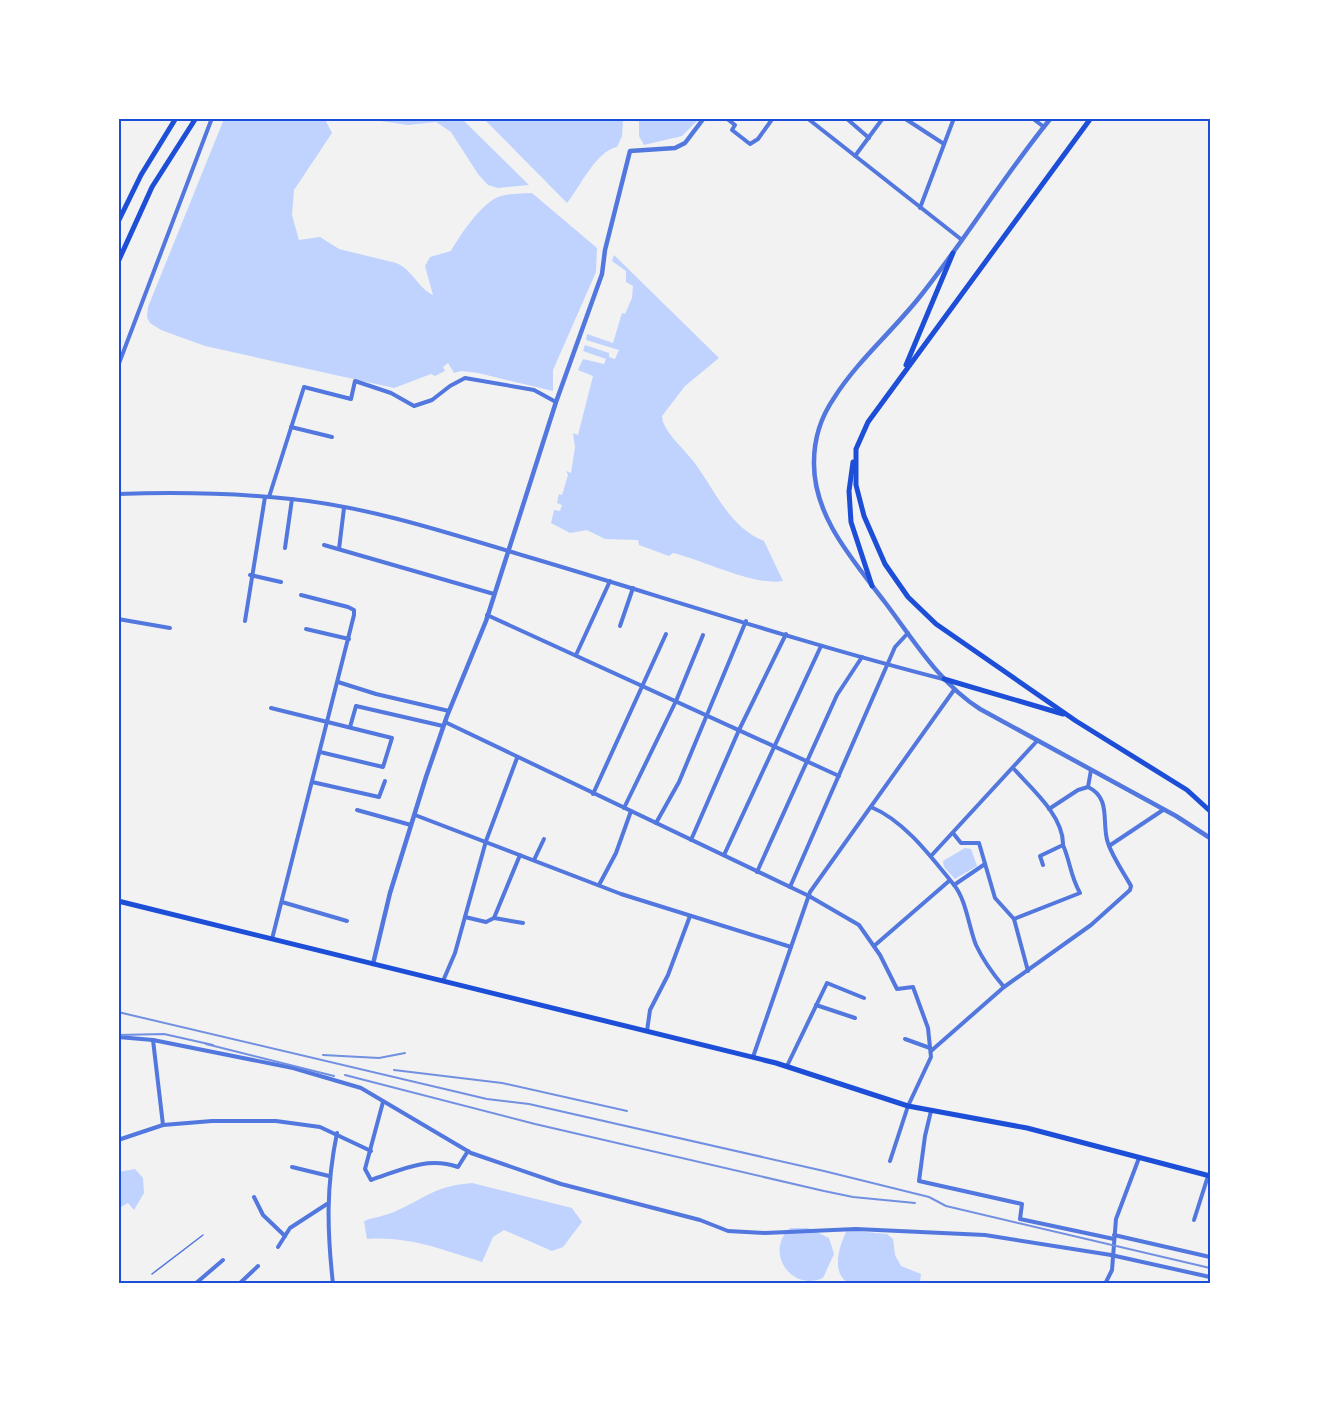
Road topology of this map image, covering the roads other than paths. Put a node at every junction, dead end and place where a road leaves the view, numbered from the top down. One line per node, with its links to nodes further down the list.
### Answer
1 (176, 118): 22 (main road)
2 (196, 118): 25 (main road)
3 (212, 118): 26 (street)
4 (704, 118): 28 (street)
5 (726, 118): 6 (street)
6 (773, 118)
7 (807, 118): 16 (street)
8 (816, 118): 16 (street)
9 (846, 118): 18 (street)
10 (883, 118): 18 (street)
11 (904, 118): 19 (street)
12 (954, 118): 19 (street)
13 (1032, 118): 17 (street)
14 (1051, 118): 17 (street)
15 (1091, 118): 27 (main road)
16 (812, 123): 20 (street)
17 (1044, 127): 23 (street)
18 (869, 138): 20 (street)
19 (945, 144): 21 (street)
20 (855, 156): 21 (street)
21 (920, 208): 23 (street)
22 (118, 222)
23 (962, 240): 24 (street)
24 (953, 253): 27 (main road); 43 (street)
25 (118, 262)
26 (118, 366)
27 (902, 375): 31 (main road)
28 (556, 402): 29 (street); 39 (street)
29 (291, 427): 30 (street); 33 (street)
30 (332, 437)
31 (856, 449): 43 (main road); 71 (main road)
32 (118, 494): 33 (street)
33 (267, 497): 34 (street); 40 (street)
34 (292, 499): 35 (street); 37 (street)
35 (344, 508): 38 (street); 39 (street)
36 (324, 545): 38 (street)
37 (285, 548)
38 (339, 549): 45 (street)
39 (507, 551): 41 (street); 45 (street)
40 (250, 575): 42 (street); 49 (street)
41 (610, 581): 44 (street); 60 (street)
42 (281, 582)
43 (872, 586): 54 (street)
44 (633, 588): 50 (street); 51 (street)
45 (494, 594): 47 (street)
46 (301, 595): 58 (street)
47 (487, 615): 60 (street); 69 (street)
48 (118, 619): 52 (street)
49 (245, 621)
50 (746, 621): 56 (street); 70 (street)
51 (620, 626)
52 (170, 628)
53 (306, 628): 58 (street)
54 (908, 633): 62 (street); 63 (street)
55 (666, 634): 65 (street)
56 (786, 634): 59 (street); 75 (street)
57 (703, 635): 67 (street)
58 (349, 639): 64 (street)
59 (821, 646): 61 (street); 77 (street)
60 (576, 655): 65 (street)
61 (862, 657): 62 (street); 80 (street)
62 (889, 665): 63 (street); 83 (street)
63 (944, 679): 66 (street); 71 (main road)
64 (338, 682): 69 (street); 72 (street)
65 (643, 685): 67 (street); 87 (street)
66 (954, 690): 76 (street); 88 (street)
67 (676, 701): 70 (street); 89 (street)
68 (271, 708): 72 (street)
69 (449, 711): 73 (street)
70 (707, 715): 75 (street); 96 (street)
71 (1068, 715): 94 (main road)
72 (328, 721): 74 (street); 78 (street)
73 (444, 724): 74 (street); 79 (street); 95 (street)
74 (350, 727): 78 (street)
75 (739, 730): 77 (street); 101 (street)
76 (1038, 741): 81 (street); 82 (street)
77 (774, 747): 80 (street); 106 (street)
78 (320, 752): 85 (street)
79 (517, 758): 87 (street); 102 (street)
80 (808, 760): 83 (street); 111 (street)
81 (1013, 768): 90 (street); 98 (street)
82 (1091, 770): 86 (street); 92 (street)
83 (839, 776): 115 (street)
84 (385, 781): 85 (street)
85 (312, 782): 118 (street)
86 (1088, 787): 90 (street); 104 (street)
87 (593, 794): 89 (street)
88 (871, 807): 107 (street); 116 (street)
89 (624, 808): 93 (street)
90 (1049, 809): 103 (street)
91 (357, 810): 97 (street)
92 (1163, 810): 99 (street); 104 (street)
93 (631, 812): 96 (street); 113 (street)
94 (1210, 812)
95 (415, 815): 97 (street); 102 (street)
96 (656, 823): 101 (street)
97 (411, 825): 128 (street)
98 (953, 833): 107 (street); 109 (street)
99 (1210, 838)
100 (544, 839): 108 (street)
101 (691, 840): 106 (street)
102 (486, 841): 105 (street); 120 (street)
103 (1063, 845): 110 (street); 122 (street)
104 (1109, 846): 129 (street)
105 (520, 855): 108 (street); 121 (street)
106 (724, 855): 111 (street)
107 (931, 856): 112 (street)
108 (534, 860): 113 (street)
109 (985, 864): 114 (street); 122 (street)
110 (1043, 865)
111 (757, 872): 115 (street)
112 (949, 881): 114 (street); 126 (street)
113 (599, 885): 119 (street)
114 (954, 885): 131 (street)
115 (790, 887): 116 (street)
116 (809, 897): 126 (street); 127 (street)
117 (118, 901): 125 (main road)
118 (282, 902): 123 (street); 125 (street)
119 (690, 916): 127 (street); 135 (street)
120 (465, 917): 121 (street); 130 (street)
121 (494, 918): 124 (street)
122 (1014, 919): 129 (street)
123 (347, 921)
124 (523, 923)
125 (272, 939): 128 (main road)
126 (874, 946): 139 (street)
127 (791, 948): 140 (street)
128 (373, 964): 130 (main road)
129 (1028, 971): 131 (street)
130 (443, 981): 135 (main road)
131 (1004, 987): 139 (street)
132 (864, 998): 133 (street)
133 (816, 1005): 134 (street); 141 (street)
134 (855, 1018)
135 (647, 1031): 140 (main road)
136 (119, 1036): 138 (street)
137 (906, 1039): 139 (street)
138 (153, 1040): 142 (street); 145 (street)
139 (930, 1050): 143 (street)
140 (753, 1057): 141 (main road)
141 (787, 1066): 143 (main road)
142 (383, 1102): 148 (street); 149 (street)
143 (908, 1106): 144 (main road); 151 (street)
144 (931, 1111): 150 (main road); 160 (street)
145 (163, 1125): 146 (street); 147 (street)
146 (337, 1133): 148 (street); 154 (street)
147 (118, 1140)
148 (371, 1151): 149 (street)
149 (468, 1151): 162 (street)
150 (1140, 1157): 153 (main road); 160 (street)
151 (890, 1161)
152 (292, 1167): 154 (street)
153 (1209, 1175): 157 (street)
154 (329, 1176): 156 (street)
155 (254, 1197): 159 (street)
156 (327, 1204): 159 (street); 170 (street)
157 (1194, 1220)
158 (203, 1235): 166 (lane)
159 (285, 1236): 161 (street)
160 (1114, 1237): 162 (street); 163 (street)
161 (278, 1247)
162 (1111, 1255): 167 (street); 171 (street)
163 (1210, 1257)
164 (223, 1260): 168 (street)
165 (258, 1266): 169 (street)
166 (152, 1274)
167 (1210, 1277)
168 (195, 1284)
169 (239, 1284)
170 (333, 1284)
171 (1105, 1284)

